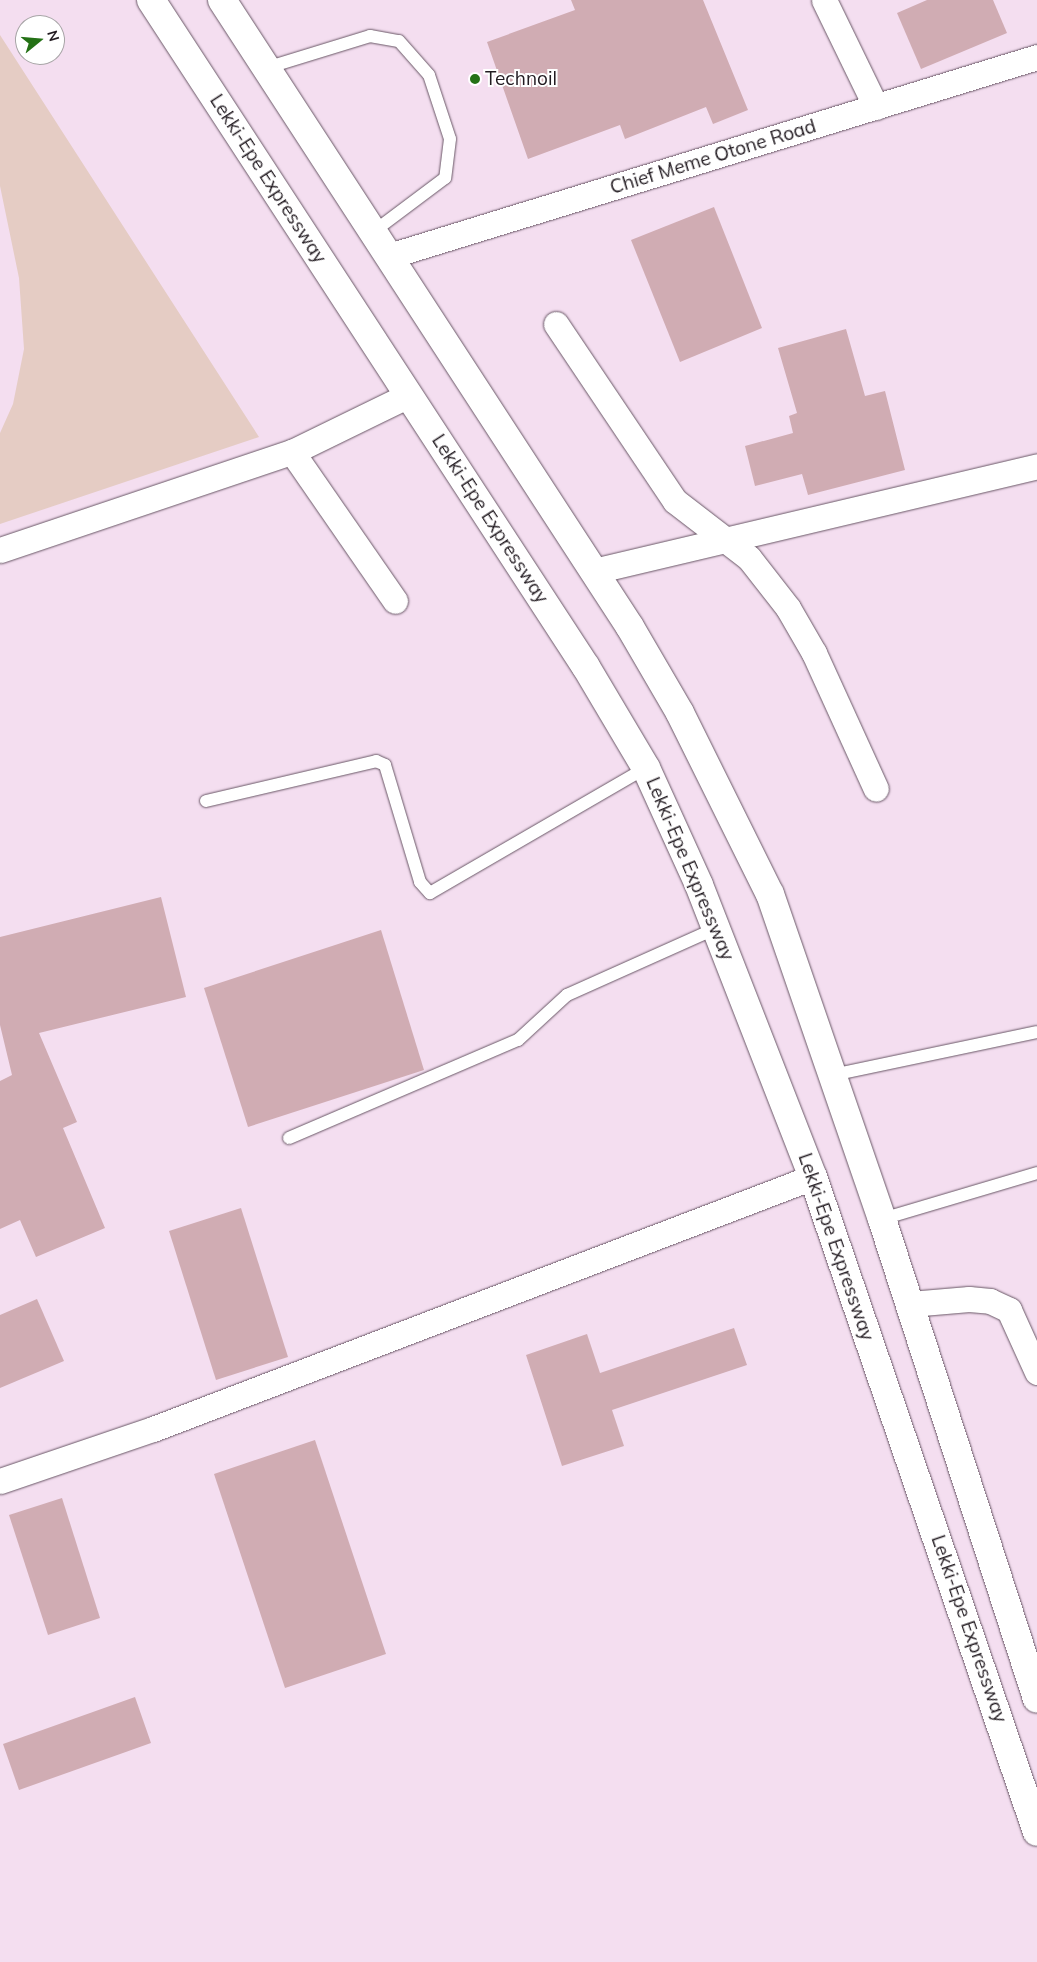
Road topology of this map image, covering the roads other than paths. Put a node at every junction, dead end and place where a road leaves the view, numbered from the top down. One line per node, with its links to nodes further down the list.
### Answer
1 (151, 0): 10 (highway, Lekki-Epe Expressway)
2 (222, 0): 5 (highway)
3 (824, 0): 6 (street)
4 (1037, 57): 6 (street, Chief Meme Otone Road)
5 (266, 68): 7 (highway); 7 (lane)
6 (876, 106): 8 (street, Chief Meme Otone Road)
7 (373, 232): 8 (highway)
8 (389, 256): 15 (highway)
9 (556, 324): 13 (street)
10 (409, 395): 11 (street); 17 (highway, Lekki-Epe Expressway)
11 (292, 452): 14 (street); 16 (street)
12 (1037, 466): 13 (street)
13 (728, 540): 15 (street); 18 (street)
14 (0, 550)
15 (594, 571): 22 (highway)
16 (395, 602)
17 (646, 768): 19 (lane); 20 (highway, Lekki-Epe Expressway)
18 (876, 789)
19 (206, 801)
20 (717, 928): 23 (lane); 25 (highway, Lekki-Epe Expressway)
21 (1037, 1032): 22 (lane)
22 (833, 1075): 26 (highway)
23 (289, 1138)
24 (1037, 1172): 26 (lane)
25 (813, 1177): 29 (street); 31 (highway, Lekki-Epe Expressway)
26 (882, 1219): 27 (highway)
27 (910, 1304): 28 (street); 30 (highway)
28 (1037, 1372)
29 (0, 1481)
30 (1037, 1699)
31 (1037, 1832)

